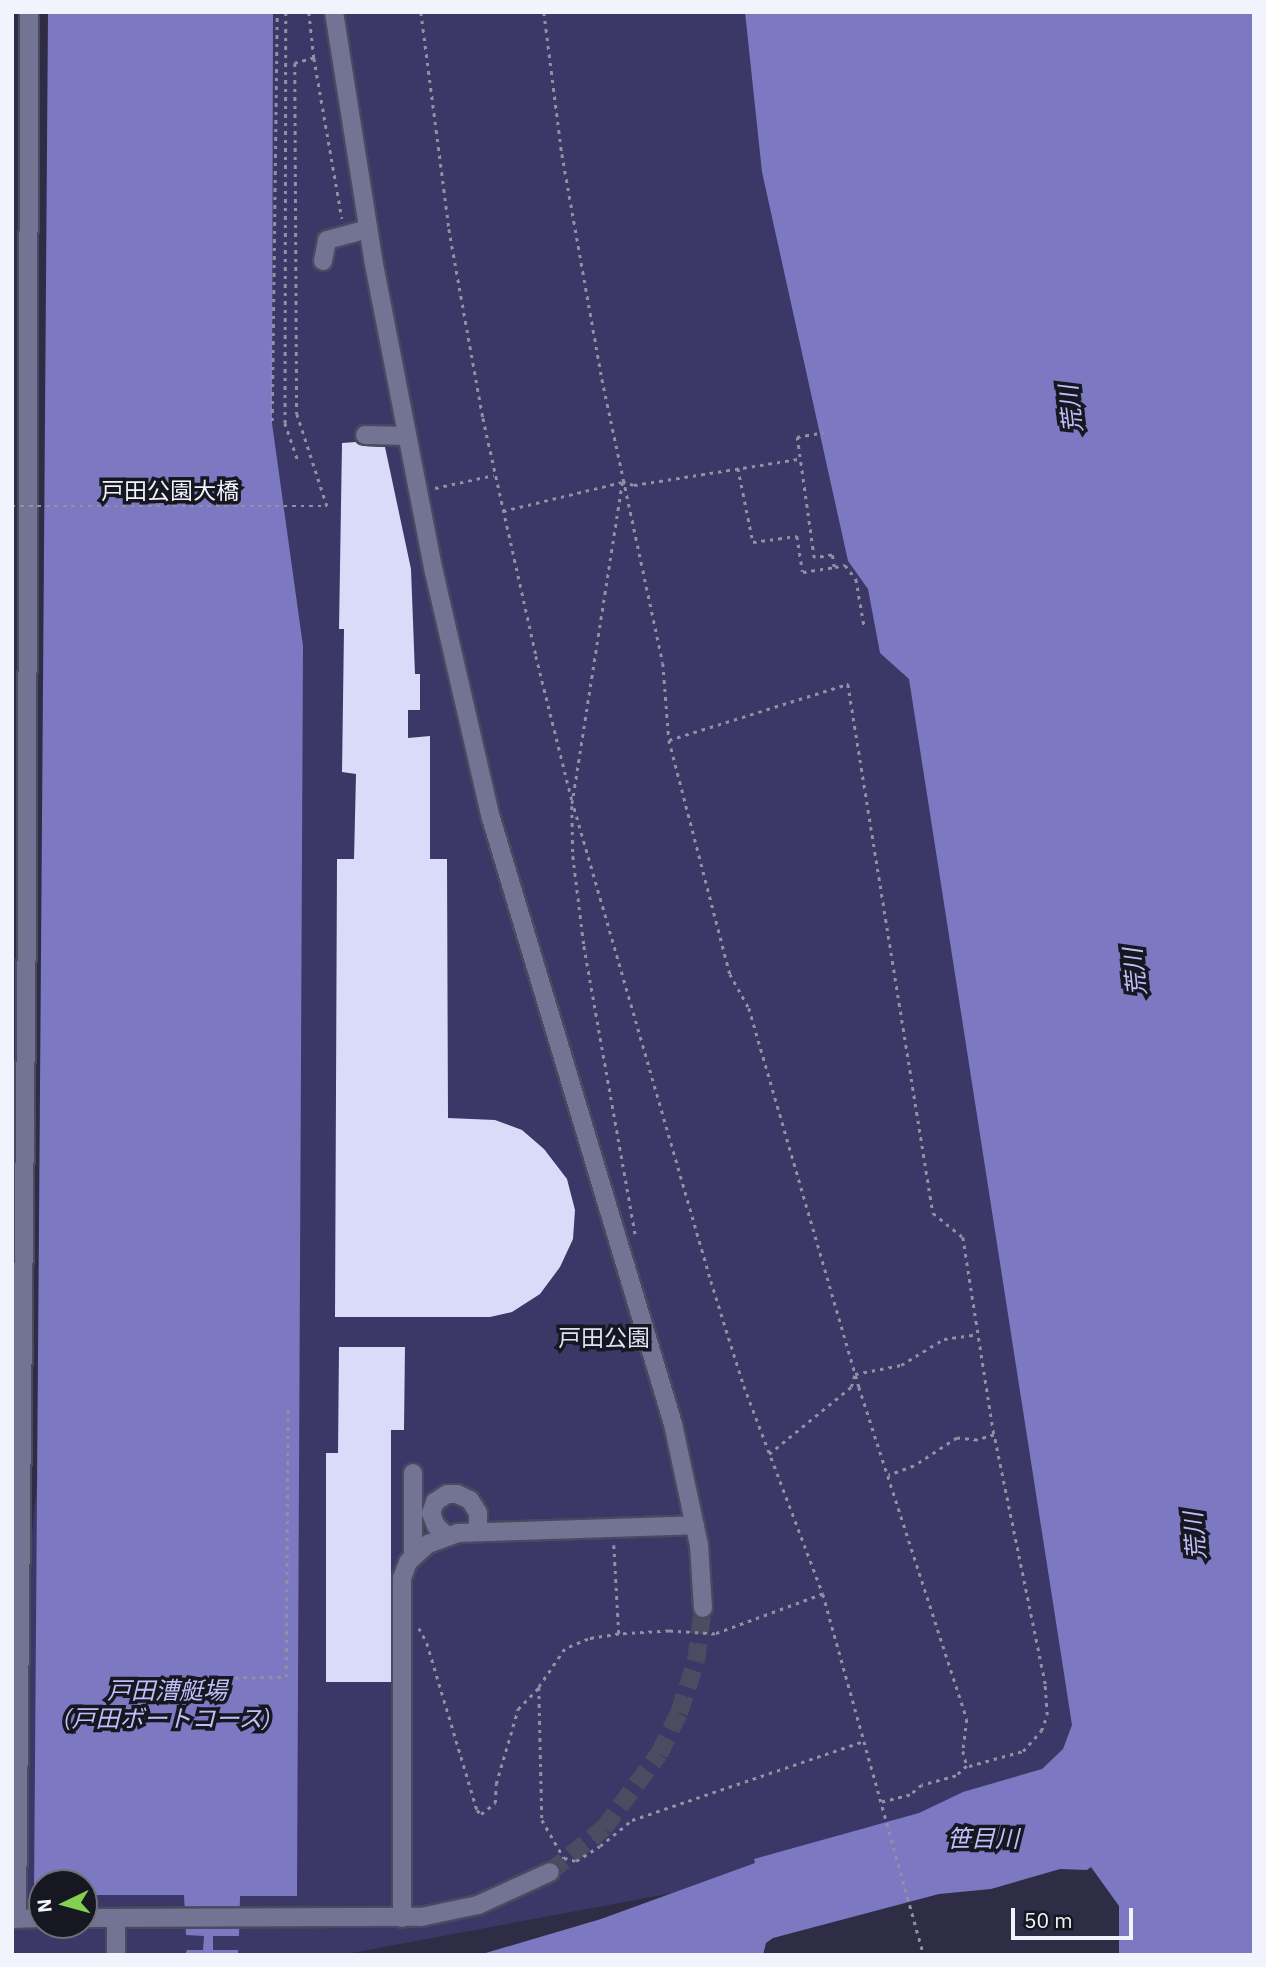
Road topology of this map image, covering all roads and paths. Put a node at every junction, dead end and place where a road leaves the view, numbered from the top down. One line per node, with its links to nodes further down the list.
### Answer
1 (29, 12): 26 (street)
2 (277, 12): 12 (path)
3 (286, 12): 17 (path)
4 (309, 12): 8 (path)
5 (334, 12): 10 (street)
6 (421, 12): 19 (path)
7 (544, 12): 20 (path)
8 (314, 58): 9 (path); 22 (path, 戸田公園大橋, bridge)
9 (342, 219)
10 (368, 229): 11 (street); 15 (street)
11 (323, 261)
12 (272, 421)
13 (824, 432): 16 (path)
14 (365, 435): 15 (street)
15 (407, 436): 38 (street)
16 (798, 459): 18 (path); 24 (path)
17 (298, 460)
18 (738, 468): 20 (path); 24 (path)
19 (495, 475): 21 (path); 23 (path)
20 (622, 482): 23 (path); 27 (path); 28 (path)
21 (435, 488)
22 (12, 506)
23 (503, 511): 28 (path)
24 (834, 567): 25 (path)
25 (864, 625)
26 (19, 649): 31 (street)
27 (669, 740): 30 (path); 32 (path)
28 (572, 800): 29 (path); 35 (path)
29 (636, 1239)
30 (978, 1334): 32 (path); 34 (path)
31 (17, 1339): 48 (street)
32 (855, 1374): 35 (path); 37 (path)
33 (288, 1409): 47 (path)
34 (994, 1435): 37 (path); 51 (path)
35 (769, 1454): 43 (path)
36 (413, 1473): 42 (street)
37 (888, 1476): 51 (path)
38 (695, 1525): 39 (street); 44 (street)
39 (478, 1532): 40 (street); 40 (street)
40 (446, 1535): 42 (street)
41 (614, 1545): 46 (path)
42 (413, 1556): 45 (street)
43 (823, 1594): 46 (path); 50 (path)
44 (703, 1608)
45 (402, 1623): 49 (path); 55 (street)
46 (619, 1634): 49 (path)
47 (184, 1678)
48 (15, 1686): 56 (street)
49 (539, 1687): 50 (path)
50 (865, 1741): 52 (path)
51 (967, 1766): 52 (path)
52 (882, 1801): 59 (path)
53 (550, 1872): 55 (street)
54 (98, 1918): 57 (street)
55 (402, 1918): 57 (street)
56 (14, 1919)
57 (116, 1919): 58 (street)
58 (116, 1949)
59 (924, 1955)

